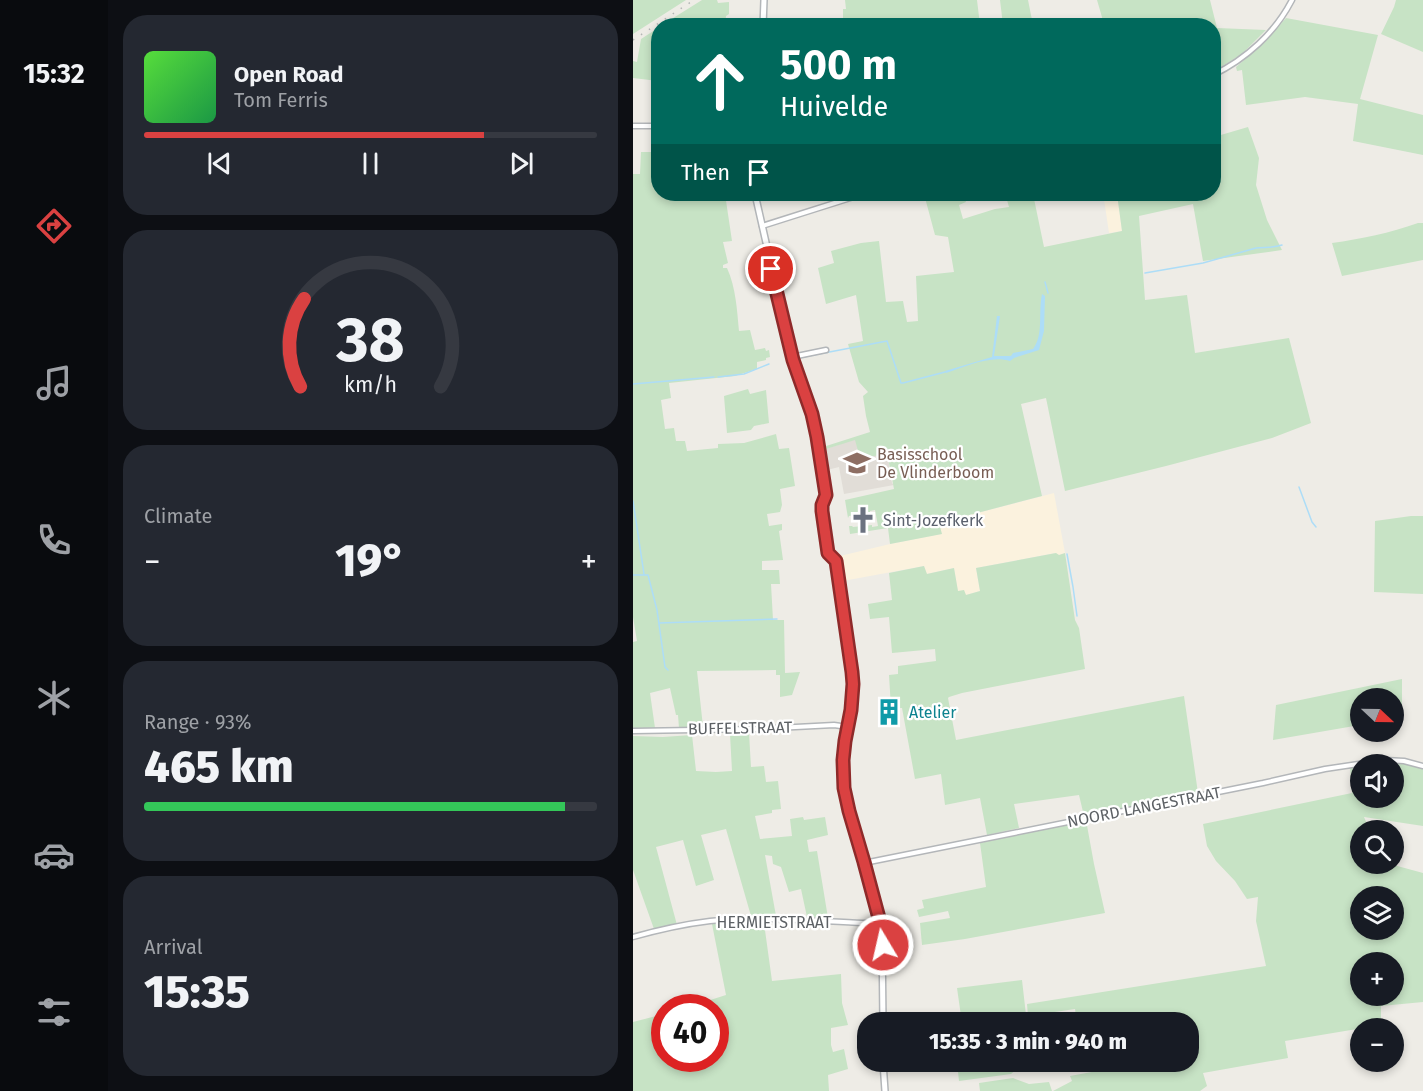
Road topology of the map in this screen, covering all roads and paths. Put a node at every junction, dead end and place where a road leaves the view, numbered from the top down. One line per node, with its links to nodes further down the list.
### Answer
1 (764, 0): 3 (street)
2 (1292, 0): 4 (street)
3 (763, 18)
4 (1221, 71)
5 (633, 126): 6 (street)
6 (651, 126)
7 (757, 201): 9 (street)
8 (841, 201): 9 (street)
9 (762, 226): 11 (street)
10 (826, 350): 11 (street)
11 (792, 357): 12 (street)
12 (847, 727): 13 (street, BUFFELSTRAAT); 15 (street)
13 (633, 730)
14 (1423, 766): 15 (street, NOORD LANGESTRAAT)
15 (864, 862): 16 (street)
16 (880, 922): 17 (street, HERMIETSTRAAT); 18 (street)
17 (633, 937)
18 (883, 1012)
19 (884, 1072): 20 (street)
20 (885, 1091)

